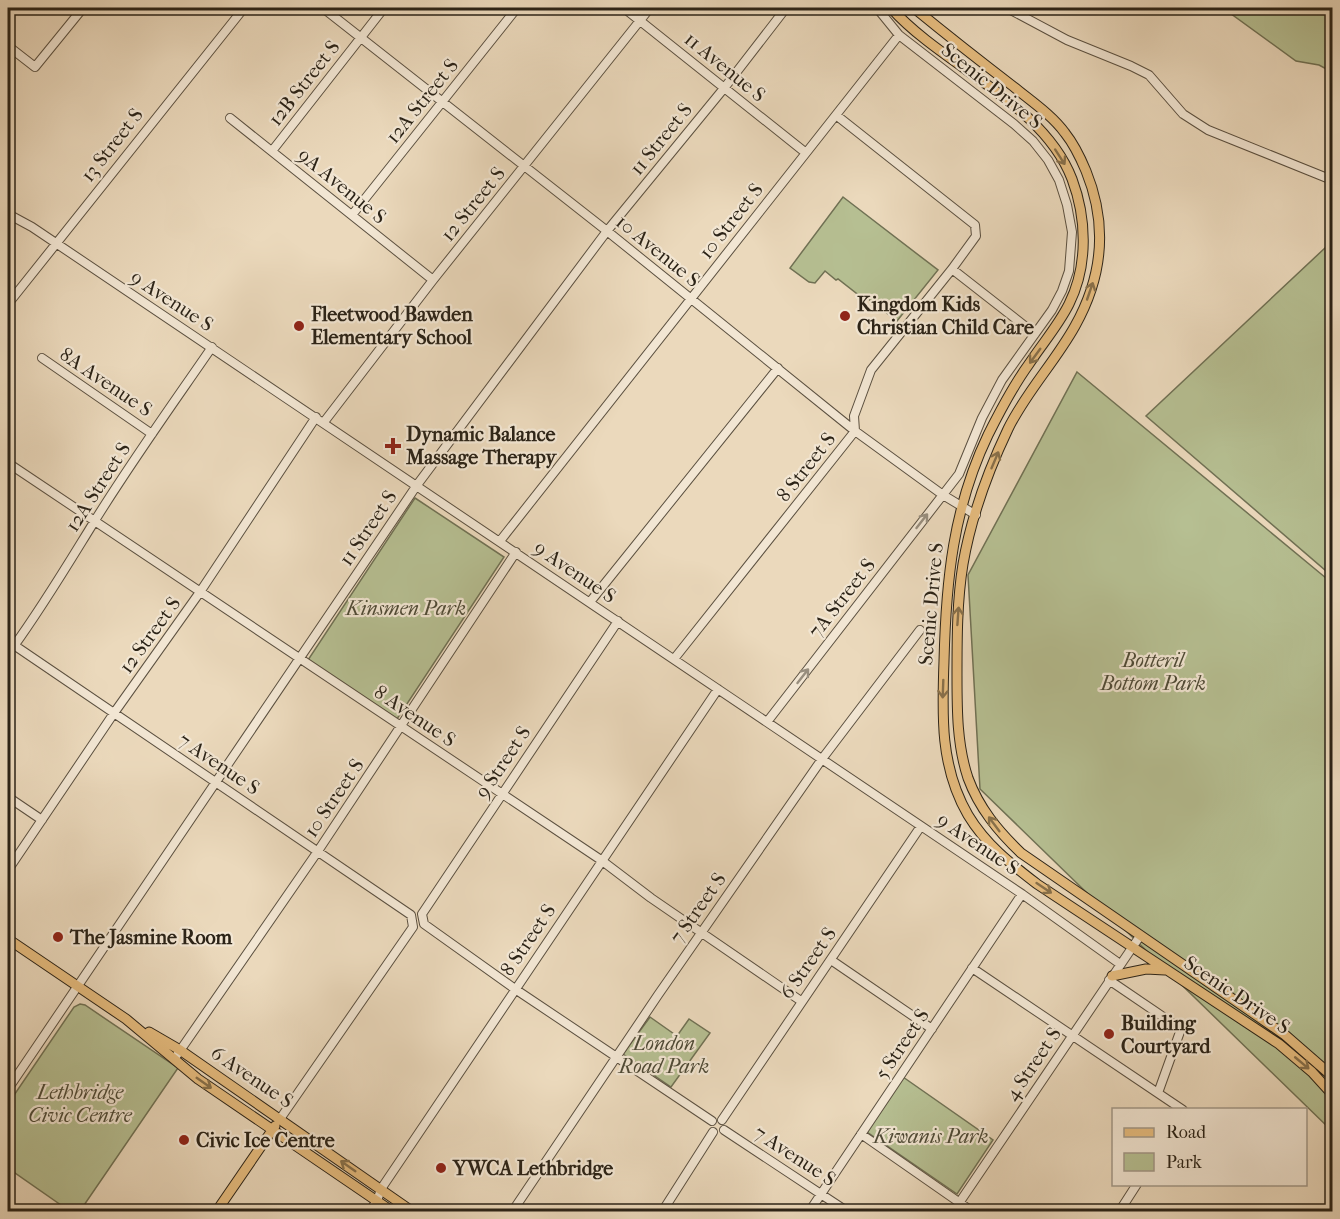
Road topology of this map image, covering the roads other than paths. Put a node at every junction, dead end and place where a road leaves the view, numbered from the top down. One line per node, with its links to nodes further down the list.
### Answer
1 (83, 8): 18 (street)
2 (236, 8): 15 (street)
3 (244, 8): 15 (street, 13 Street S)
4 (323, 8): 17 (street, 10 Avenue S)
5 (384, 8): 17 (street, 12B Street S)
6 (517, 8): 20 (street, 12A Street S)
7 (624, 8): 14 (street, 11 Avenue S)
8 (650, 8): 14 (street, 12 Street S)
9 (786, 8): 19 (street, 11 Street S)
10 (876, 8): 16 (street, Scenic Drive S)
11 (891, 8): 46 (main road, Scenic Drive S, one-way to 46)
12 (914, 8): 47 (main road, Scenic Drive S, one-way to 12)
13 (1007, 8): 26 (street)
14 (640, 20): 19 (street, 11 Avenue S); 25 (street, 12 Street S)
15 (225, 29): 30 (street, 13 Street S)
16 (900, 34): 21 (street, 10 Street S); 35 (street, Scenic Drive S)
17 (362, 37): 20 (street, 10 Avenue S); 23 (street, 12B Street S)
18 (8, 46)
19 (725, 87): 24 (street, 11 Avenue S); 29 (street, 11 Street S)
20 (444, 101): 25 (street, 10 Avenue S); 28 (street, 12A Street S)
21 (836, 115): 24 (street, 10 Street S); 31 (street, 8 Street S)
22 (230, 118): 23 (street, 9A Avenue S)
23 (272, 151): 28 (street, 9A Avenue S)
24 (806, 153): 33 (street, 10 Street S)
25 (524, 166): 29 (street, 10 Avenue S); 32 (street, 12 Street S)
26 (1332, 180)
27 (8, 214): 30 (street, 9 Avenue S)
28 (352, 215): 32 (street, 9A Avenue S)
29 (608, 231): 33 (street, 10 Avenue S); 44 (street, 11 Street S)
30 (56, 243): 34 (street, 13 Street S); 36 (street, 9 Avenue S)
31 (952, 269): 35 (street); 41 (street, 8 Street S)
32 (433, 280): 40 (street, 12 Street S)
33 (691, 299): 38 (street, 10 Avenue S); 49 (street, 10 Street S)
34 (8, 304)
35 (1035, 334): 45 (street, Scenic Drive S)
36 (212, 347): 39 (street, 9 Avenue S); 42 (street, 12A Street S)
37 (42, 358): 42 (street, 8A Avenue S)
38 (778, 368): 41 (street, 10 Avenue S); 52 (street)
39 (316, 417): 40 (street, 9 Avenue S); 51 (street, 12 Street S)
40 (324, 422): 44 (street, 9 Avenue S)
41 (855, 431): 45 (street, 10 Avenue S); 57 (street, 8 Street S)
42 (152, 434): 48 (street, 12A Street S)
43 (8, 463): 48 (street, 8 Avenue S)
44 (417, 485): 49 (street, 9 Avenue S); 56 (street, 11 Street S)
45 (943, 495): 46 (street, 10 Avenue S); 60 (street, 7A Street S, one-way to 45)
46 (961, 506): 47 (street, 10 Avenue S); 75 (main road, Scenic Drive S, one-way to 75)
47 (975, 516): 73 (main road, Scenic Drive S, one-way to 47)
48 (94, 521): 51 (street, 8 Avenue S); 55 (street, 12A Street S)
49 (500, 542): 50 (street, 9 Avenue S)
50 (516, 552): 52 (street, 9 Avenue S); 61 (street, 10 Street S)
51 (200, 592): 56 (street, 8 Avenue S); 59 (street, 12 Street S)
52 (590, 602): 53 (street, 9 Avenue S)
53 (618, 621): 57 (street, 9 Avenue S); 64 (street, 9 Street S)
54 (920, 630): 62 (street, 7 Street S)
55 (11, 644): 59 (street, 7 Avenue S)
56 (300, 659): 61 (street, 8 Avenue S); 63 (street, 11 Street S)
57 (674, 659): 58 (street, 9 Avenue S)
58 (718, 688): 60 (street, 9 Avenue S); 69 (street, 8 Street S)
59 (114, 713): 63 (street, 7 Avenue S); 66 (street, 12 Street S)
60 (767, 722): 62 (street, 9 Avenue S)
61 (401, 726): 64 (street, 8 Avenue S); 68 (street, 10 Street S)
62 (822, 759): 67 (street, 9 Avenue S); 72 (street, 7 Street S)
63 (217, 783): 68 (street, 7 Avenue S); 81 (street, 11 Street S)
64 (502, 794): 69 (street, 8 Avenue S); 82 (street, 9 Street S)
65 (8, 797): 66 (street)
66 (42, 820): 70 (street, 12 Street S)
67 (921, 826): 71 (street, 9 Avenue S); 76 (street, 6 Street S)
68 (318, 852): 86 (street, 10 Street S); 93 (street, 7 Avenue S)
69 (601, 860): 72 (street, 8 Avenue S); 82 (street, 8 Street S)
70 (8, 870)
71 (1022, 894): 77 (street, 9 Avenue S); 78 (street, 5 Street S)
72 (701, 933): 83 (street, 8 Avenue S); 87 (street, 7 Street S)
73 (1140, 936): 75 (street, 4 Street S); 88 (main road, Scenic Drive S)
74 (8, 939): 81 (main road, 6 Avenue S)
75 (1131, 946): 77 (street, 4 Street S); 79 (main road, Scenic Drive S)
76 (831, 960): 83 (street, 6 Street S); 84 (street)
77 (1120, 964): 80 (street, 4 Street S)
78 (972, 968): 84 (street, 5 Street S); 85 (street)
79 (1167, 970): 80 (main road); 91 (main road, Scenic Drive S, one-way to 91)
80 (1111, 978): 85 (street, 4 Street S); 90 (street)
81 (77, 987): 86 (main road, 6 Avenue S); 89 (street, 11 Street S)
82 (515, 989): 87 (street); 101 (street, 8 Street S)
83 (801, 1001): 94 (street, 6 Street S)
84 (932, 1029): 99 (street, 5 Street S)
85 (1072, 1035): 90 (street); 104 (street, 4 Street S)
86 (178, 1054): 93 (main road, 6 Avenue S); 96 (main road, 6 Avenue S, one-way to 96)
87 (617, 1057): 95 (street); 109 (street, 7 Street S)
88 (1332, 1076)
89 (8, 1089)
90 (1158, 1093): 92 (street)
91 (1332, 1094)
92 (1180, 1108)
93 (280, 1119): 96 (main road); 101 (main road, 6 Avenue S, one-way to 93)
94 (722, 1120): 95 (street); 97 (street)
95 (712, 1121): 98 (street)
96 (272, 1130): 103 (main road, 6 Avenue S); 105 (main road)
97 (724, 1130): 98 (street); 102 (street, 7 Avenue S)
98 (713, 1132): 110 (street)
99 (861, 1134): 102 (street, 5 Street S); 104 (street)
100 (1136, 1186): 115 (street)
101 (381, 1189): 103 (street, 8 Street S); 108 (main road, 6 Avenue S)
102 (822, 1193): 111 (street, 5 Street S); 112 (street, 7 Avenue S)
103 (377, 1200): 106 (street, 8 Street S); 107 (main road, 6 Avenue S)
104 (960, 1202): 113 (street, 4 Street S); 114 (street)
105 (216, 1212)
106 (369, 1212)
107 (393, 1212)
108 (413, 1212)
109 (512, 1212)
110 (662, 1212)
111 (809, 1212)
112 (848, 1212)
113 (953, 1212)
114 (973, 1212)
115 (1119, 1212)

